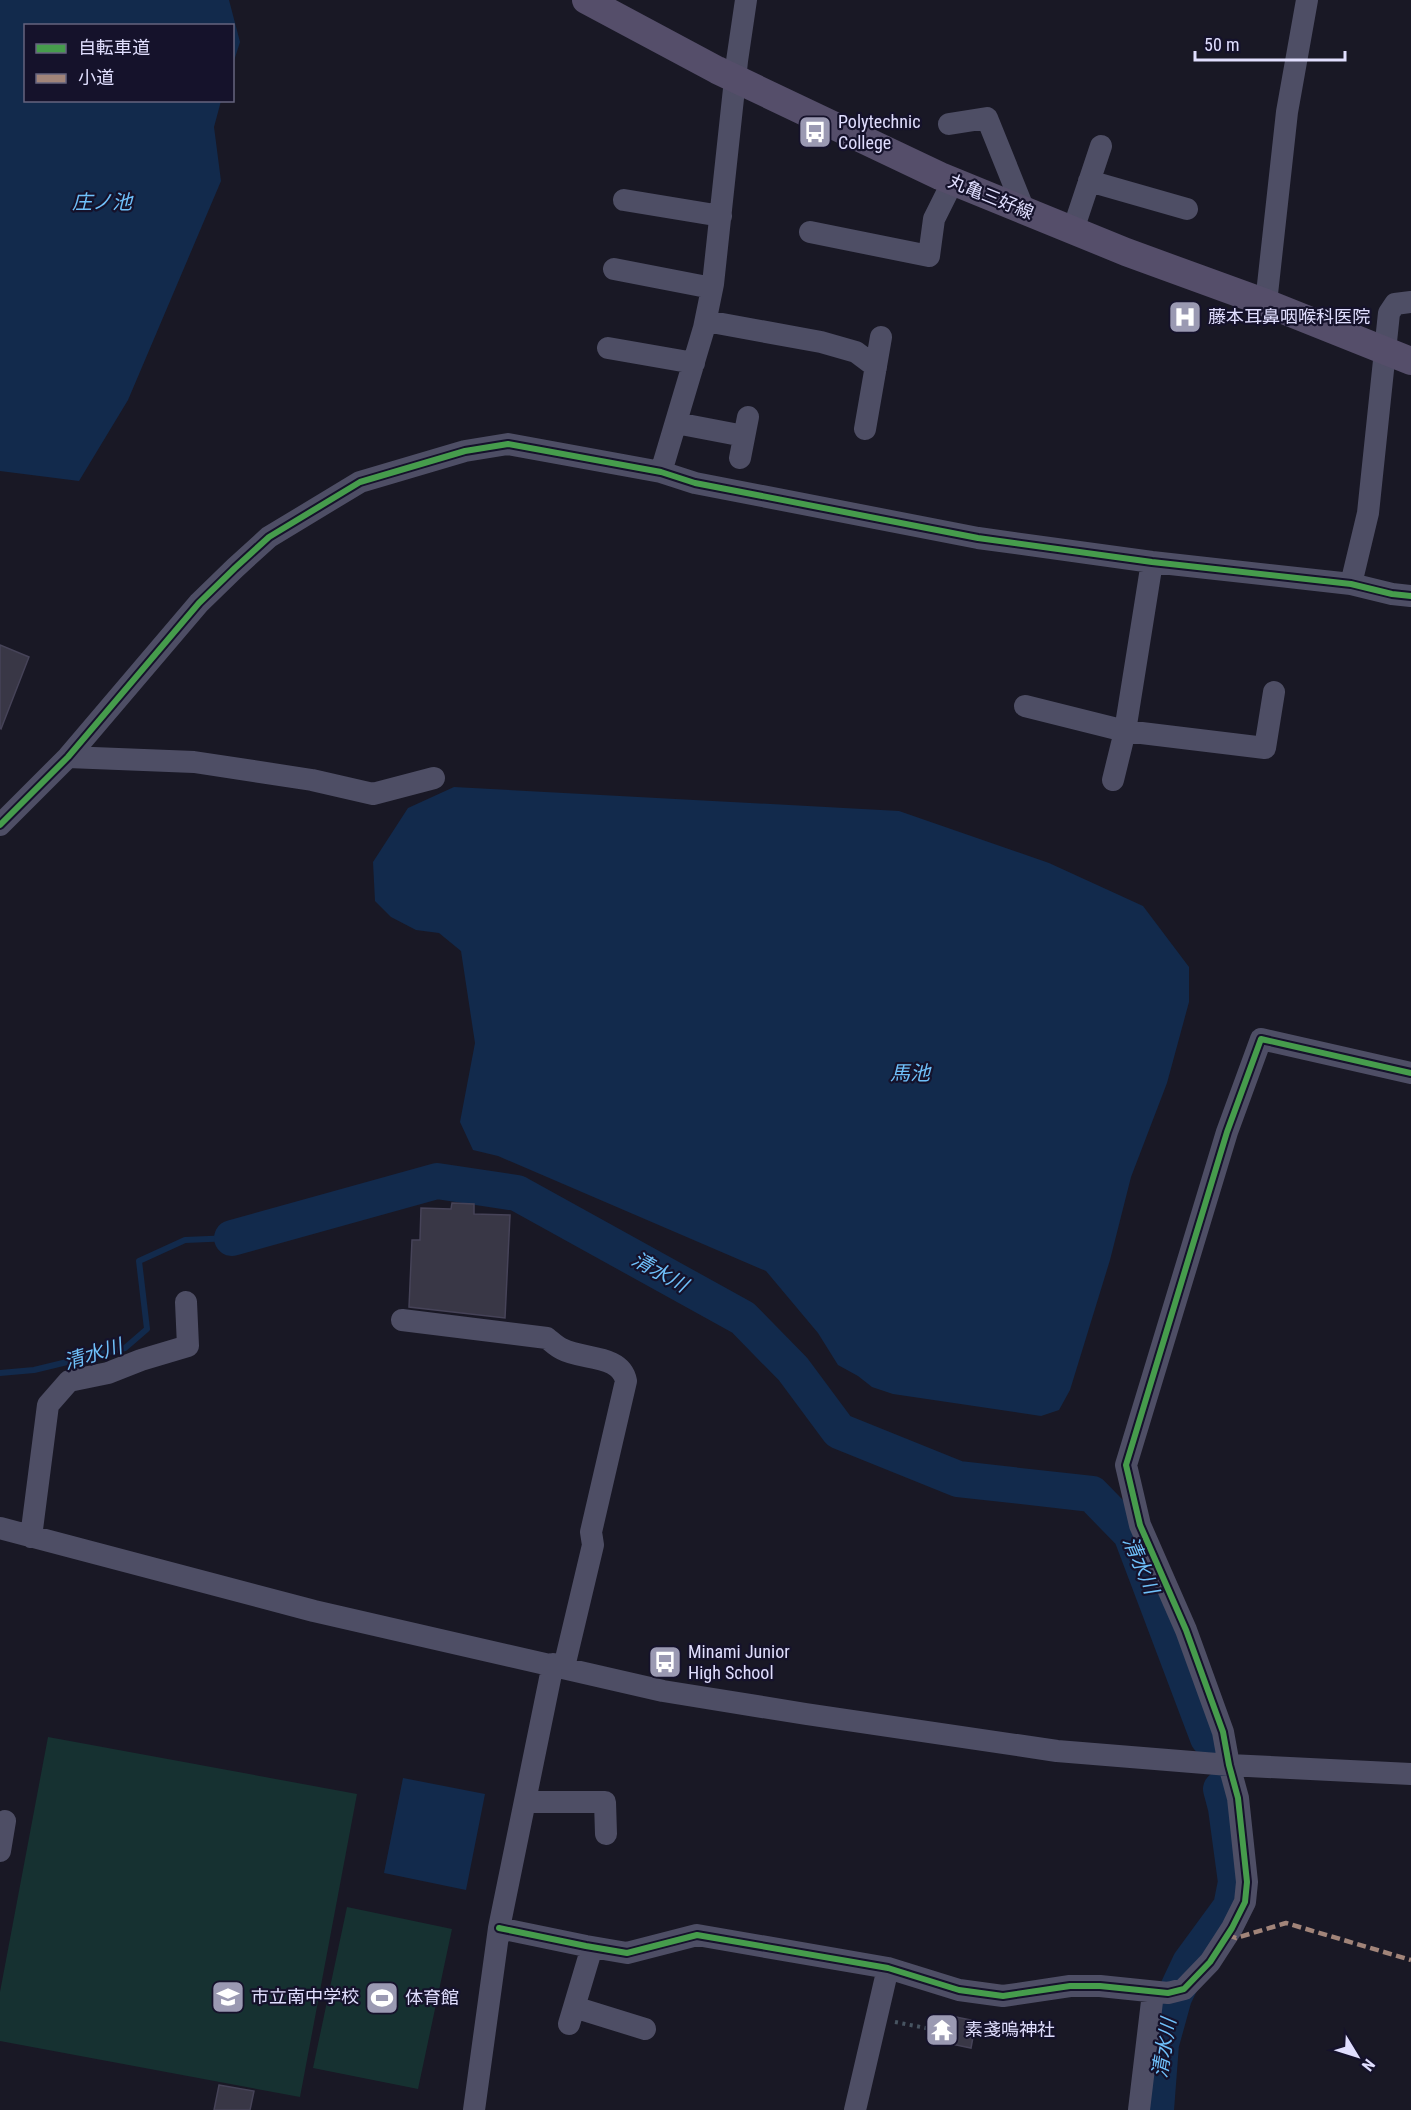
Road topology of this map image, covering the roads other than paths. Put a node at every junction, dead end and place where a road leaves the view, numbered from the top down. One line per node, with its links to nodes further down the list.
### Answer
1 (586, 0): 4 (main road, 丸亀三好線)
2 (746, 0): 4 (street)
3 (1307, 0): 18 (street)
4 (736, 79): 7 (main road, 丸亀三好線); 12 (street)
5 (949, 124): 11 (street)
6 (1101, 146): 8 (street)
7 (952, 181): 11 (main road, 丸亀三好線); 14 (street)
8 (1089, 181): 10 (street); 13 (street)
9 (624, 200): 12 (street)
10 (1186, 209)
11 (1024, 210): 13 (main road, 丸亀三好線)
12 (721, 216): 16 (street)
13 (1073, 230): 18 (main road, 丸亀三好線)
14 (810, 232)
15 (614, 269): 16 (street)
16 (712, 288): 19 (street)
17 (1411, 302): 22 (street)
18 (1266, 303): 22 (main road, 丸亀三好線)
19 (705, 321): 24 (street); 25 (street)
20 (880, 337): 25 (street)
21 (608, 348): 24 (street)
22 (1385, 351): 23 (main road, 丸亀三好線); 31 (street)
23 (1411, 362)
24 (693, 363): 26 (street)
25 (876, 367): 27 (street)
26 (676, 423): 28 (street); 29 (street)
27 (865, 429)
28 (744, 437)
29 (661, 472): 30 (street); 36 (street)
30 (1152, 562): 31 (street); 35 (street)
31 (1351, 584): 32 (street)
32 (1411, 596)
33 (1274, 692): 35 (street)
34 (1025, 706): 35 (street)
35 (1125, 731): 38 (street)
36 (68, 757): 37 (street); 39 (street)
37 (435, 778)
38 (1113, 780)
39 (0, 825)
40 (1411, 1073): 46 (street)
41 (186, 1302): 44 (street)
42 (402, 1320): 45 (street)
43 (0, 1528): 44 (street)
44 (31, 1537): 45 (street)
45 (559, 1666): 46 (street); 48 (street)
46 (1228, 1765): 47 (street); 55 (street)
47 (1411, 1774)
48 (525, 1802): 50 (street); 52 (street)
49 (5, 1821): 51 (street)
50 (606, 1834)
51 (0, 1851)
52 (500, 1928): 53 (street); 57 (street)
53 (592, 1947): 54 (street); 56 (street)
54 (888, 1968): 55 (street); 58 (street)
55 (1169, 1991): 59 (street)
56 (645, 2029)
57 (474, 2110)
58 (855, 2110)
59 (1139, 2110)

